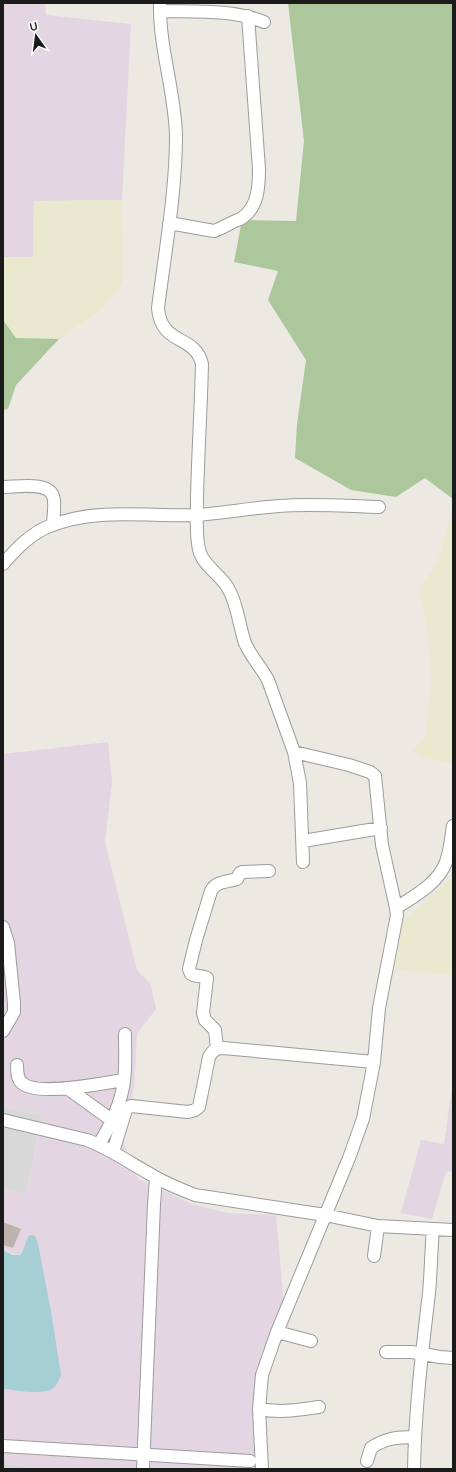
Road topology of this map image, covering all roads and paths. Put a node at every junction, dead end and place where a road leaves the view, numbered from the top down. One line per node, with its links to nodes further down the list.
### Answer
1 (160, 7): 2 (street); 4 (street)
2 (248, 16): 3 (street); 4 (street)
3 (264, 22)
4 (169, 223): 7 (street)
5 (3, 487): 8 (street)
6 (379, 506): 7 (street)
7 (197, 515): 8 (street); 10 (street)
8 (53, 524): 9 (street)
9 (3, 564)
10 (294, 752): 12 (street); 13 (street)
11 (453, 826): 16 (street)
12 (381, 828): 13 (street); 16 (street)
13 (303, 841): 14 (street)
14 (303, 862)
15 (269, 870): 20 (street)
16 (396, 908): 21 (street)
17 (3, 927): 18 (street)
18 (3, 1030)
19 (125, 1034): 23 (street)
20 (217, 1048): 21 (street); 28 (street)
21 (374, 1062): 30 (street)
22 (17, 1065): 24 (street)
23 (124, 1080): 24 (street); 26 (street)
24 (68, 1088): 26 (street)
25 (3, 1120): 27 (street)
26 (113, 1121): 27 (street)
27 (99, 1144): 28 (street)
28 (113, 1152): 29 (street)
29 (156, 1178): 30 (street); 44 (street)
30 (325, 1215): 31 (street); 35 (street)
31 (378, 1226): 32 (street); 34 (street)
32 (433, 1230): 33 (street); 38 (street)
33 (453, 1230)
34 (374, 1256)
35 (277, 1332): 36 (street); 41 (street)
36 (311, 1341)
37 (386, 1352): 38 (street)
38 (421, 1353): 39 (street); 42 (street)
39 (453, 1358)
40 (319, 1407): 41 (street)
41 (259, 1409): 48 (street)
42 (414, 1437): 46 (street); 49 (street)
43 (3, 1446): 44 (street)
44 (143, 1454): 45 (street); 47 (street)
45 (250, 1460)
46 (367, 1461)
47 (143, 1469)
48 (262, 1469)
49 (414, 1469)

